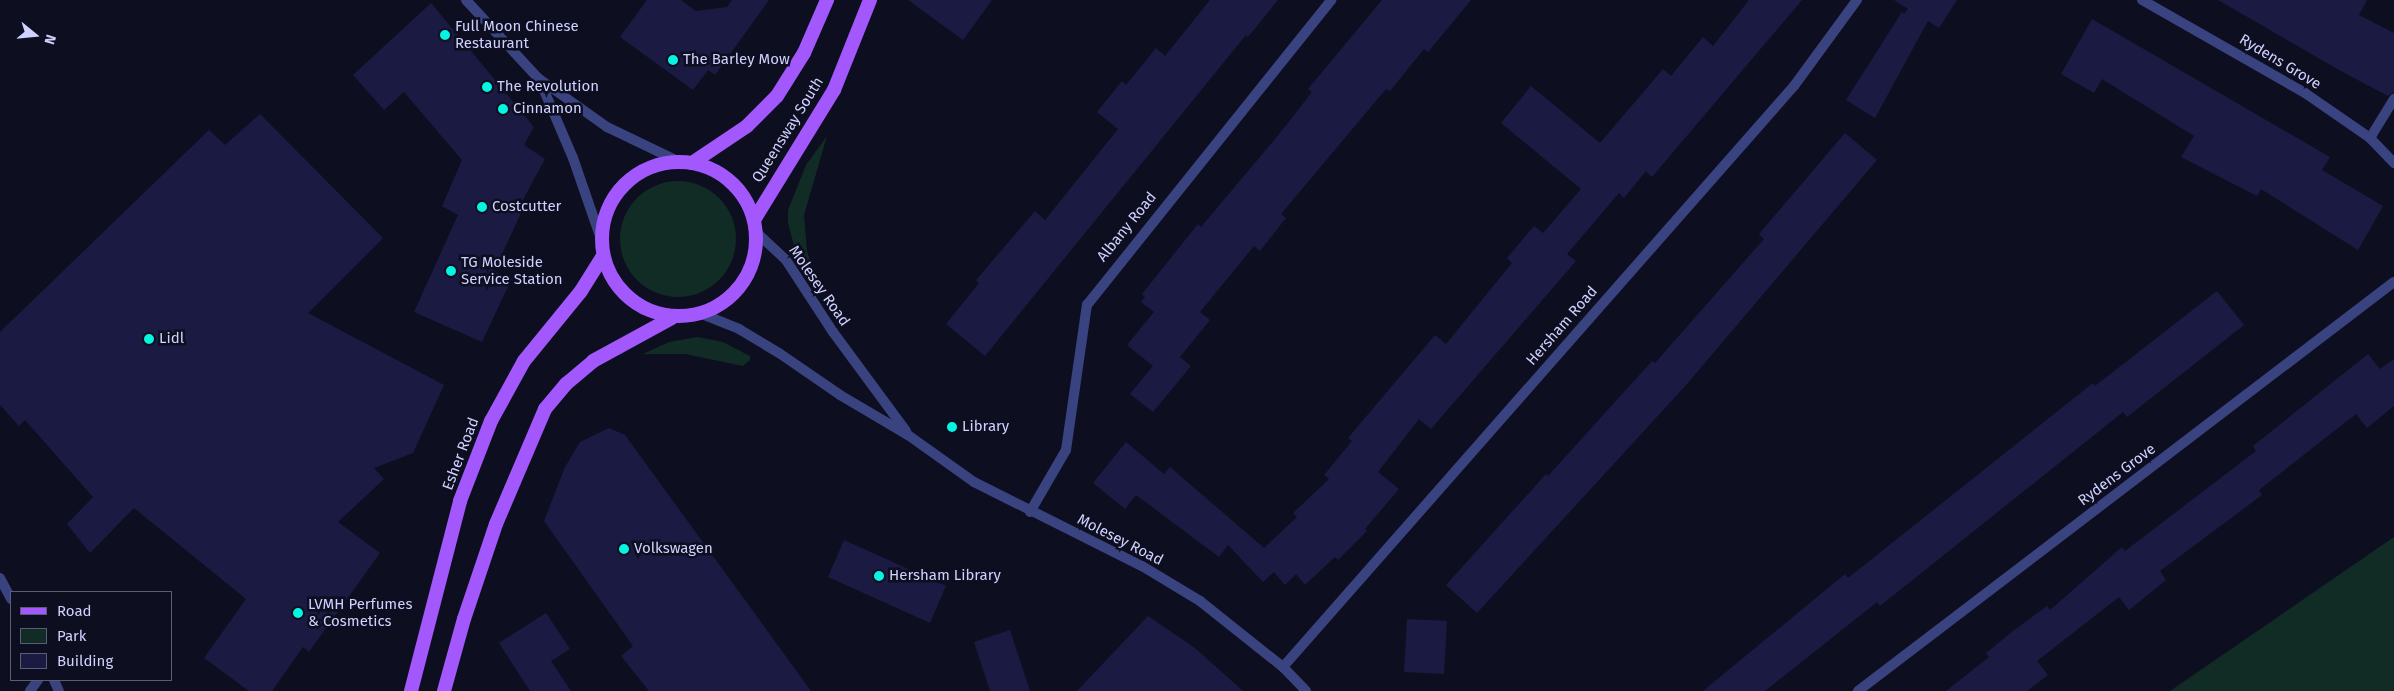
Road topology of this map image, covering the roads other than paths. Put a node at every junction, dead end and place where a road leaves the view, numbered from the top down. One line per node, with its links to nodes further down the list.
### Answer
1 (466, 0): 7 (street)
2 (827, 0): 11 (main road, Queensway South)
3 (870, 0): 13 (main road, Queensway South)
4 (1330, 0): 20 (street, Albany Road)
5 (1858, 0): 23 (street, Hersham Road)
6 (2142, 0): 9 (street, Rydens Grove)
7 (538, 78): 10 (street); 14 (street)
8 (2394, 99): 9 (street)
9 (2370, 138): 12 (street, Rydens Grove)
10 (678, 161): 11 (main road); 14 (main road)
11 (692, 163): 13 (main road)
12 (2394, 163)
13 (754, 225): 17 (main road); 19 (street, Molesey Road)
14 (600, 240): 15 (main road)
15 (602, 258): 18 (main road); 24 (main road, Esher Road)
16 (2394, 282): 27 (street, Rydens Grove)
17 (702, 314): 18 (main road); 19 (street, Molesey Road)
18 (672, 318): 25 (main road)
19 (908, 435): 20 (street, Molesey Road)
20 (1030, 512): 23 (street, Molesey Road)
21 (0, 578): 22 (street)
22 (10, 598)
23 (1283, 667): 26 (street, Molesey Road)
24 (411, 691)
25 (444, 691)
26 (1306, 691)
27 (1858, 691)

